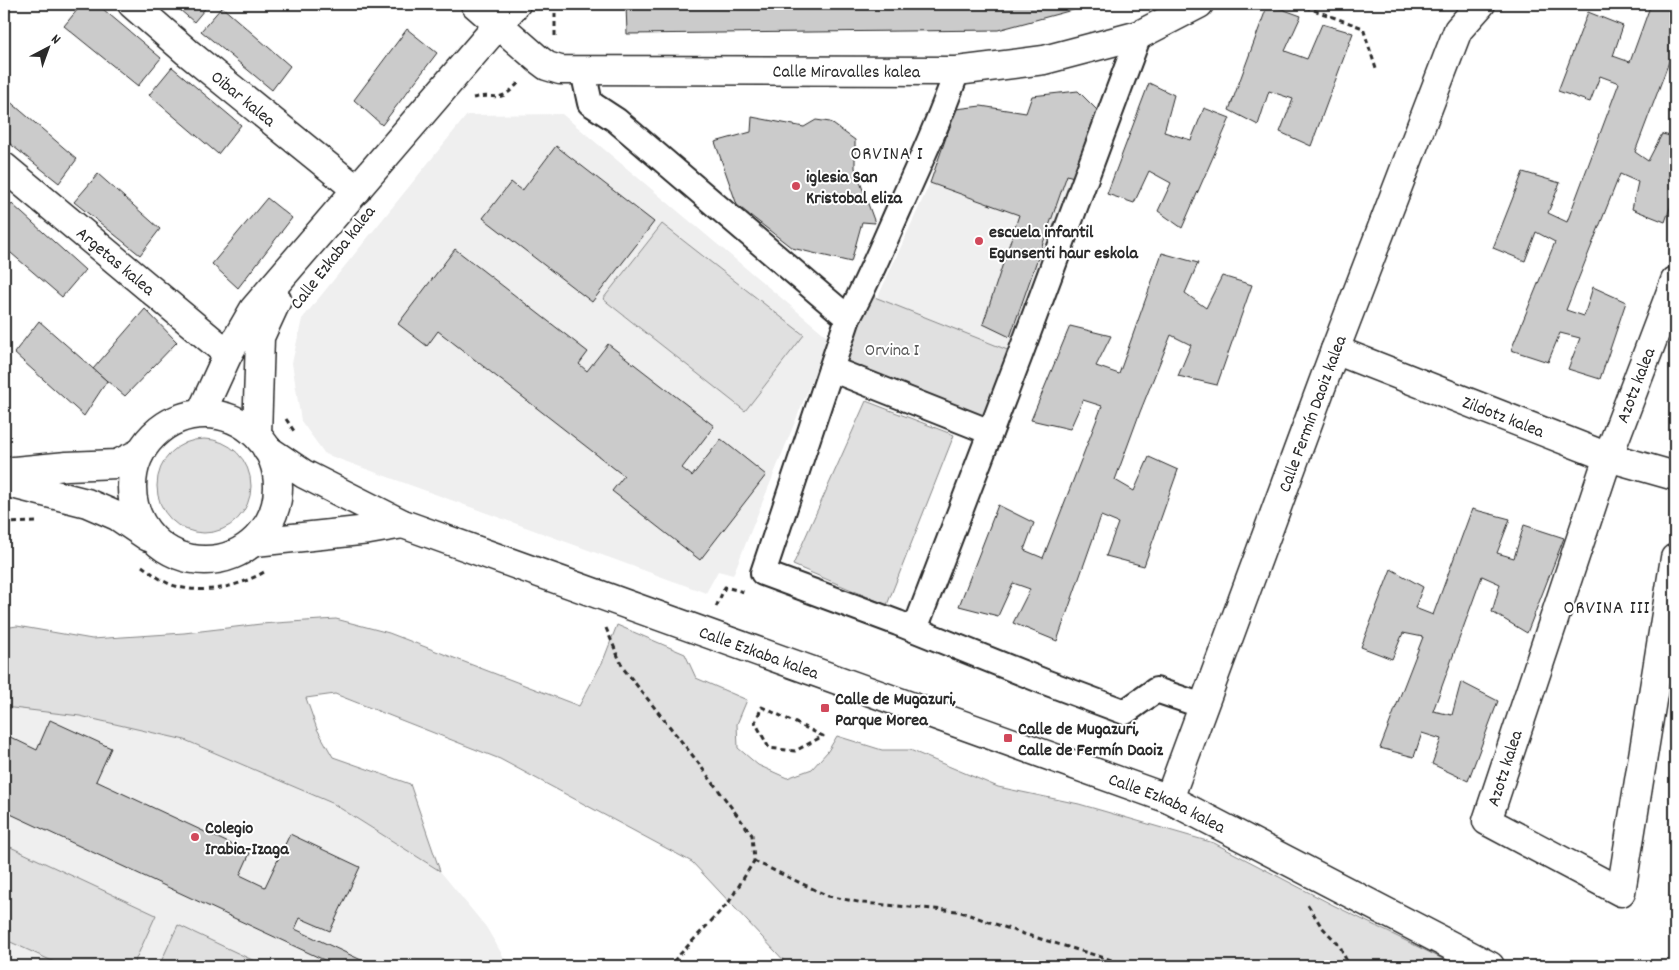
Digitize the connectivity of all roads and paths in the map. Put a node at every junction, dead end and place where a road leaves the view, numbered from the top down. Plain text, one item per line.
1 (132, 4) edge
2 (475, 4) edge
3 (555, 4) edge
4 (1200, 4) edge
5 (1297, 4) edge
6 (1481, 4) edge
7 (507, 13) edge
8 (1457, 17) edge
9 (1139, 35) junction
10 (553, 43) dead end
11 (583, 71) junction
12 (957, 71) junction
13 (1378, 72) dead end
14 (521, 80) dead end
15 (469, 99) dead end
16 (4, 167) edge
17 (357, 190) junction
18 (290, 268) junction
19 (1675, 281) edge
20 (848, 318) junction
21 (1335, 350) junction
22 (228, 354) junction
23 (831, 369) junction
24 (201, 414) junction
25 (285, 417) dead end
26 (990, 432) junction
27 (298, 439) dead end
28 (262, 442) junction
29 (140, 453) junction
30 (1608, 456) junction
31 (4, 472) edge
32 (1675, 476) edge
33 (4, 482) edge
34 (47, 522) dead end
35 (4, 523) edge
36 (403, 524) junction
37 (255, 542) junction
38 (169, 552) junction
39 (1675, 558) edge
40 (135, 560) dead end
41 (269, 570) dead end
42 (590, 592) junction
43 (915, 629) junction
44 (1203, 706) junction
45 (762, 707) joint
46 (1169, 799) junction
47 (754, 861) junction
48 (1297, 866) junction
49 (668, 966) edge
50 (1127, 966) edge
51 (1347, 966) edge
52 (1490, 966) edge

1 - 17 street, Oibar kalea
2 - 7 street, Calle Miravalles kalea
3 - 10 path
4 - 9 street, Calle Miravalles kalea
5 - 13 path
6 - 8 street, Calle Fermín Daoiz kalea
7 - 11 street, Calle Miravalles kalea
7 - 17 street, Calle Ezkaba kalea
8 - 21 street, Calle Fermín Daoiz kalea
9 - 12 street, Calle Miravalles kalea
9 - 26 street
11 - 12 street, Calle Miravalles kalea
11 - 20 street
12 - 20 street
14 - 15 path
16 - 22 street, Argetas kalea
17 - 18 street, Calle Ezkaba kalea
18 - 22 street, Calle Ezkaba kalea
18 - 28 street, Calle Ezkaba kalea
19 - 30 street, Azotz kalea
20 - 23 street
21 - 30 street, Zildotz kalea
21 - 44 street, Calle Fermín Daoiz kalea
22 - 24 street, Calle Ezkaba kalea
23 - 26 street
23 - 43 street
24 - 28 street
24 - 29 street
25 - 27 path
26 - 43 street
28 - 36 street, Calle Ezkaba kalea
28 - 37 street
29 - 31 street
29 - 38 street
30 - 32 street, Zildotz kalea
30 - 39 street, Azotz kalea
33 - 38 street
34 - 35 path
36 - 37 street, Calle Ezkaba kalea
36 - 42 street, Calle Ezkaba kalea
37 - 38 street
40 - 41 path
42 - 46 street, Calle Ezkaba kalea
42 - 47 path
43 - 44 street
44 - 46 street, Calle Fermín Daoiz kalea
45 - 45 path
46 - 48 street, Calle Ezkaba kalea
47 - 49 path
47 - 50 path
48 - 51 path
48 - 52 street, Calle Ezkaba kalea

